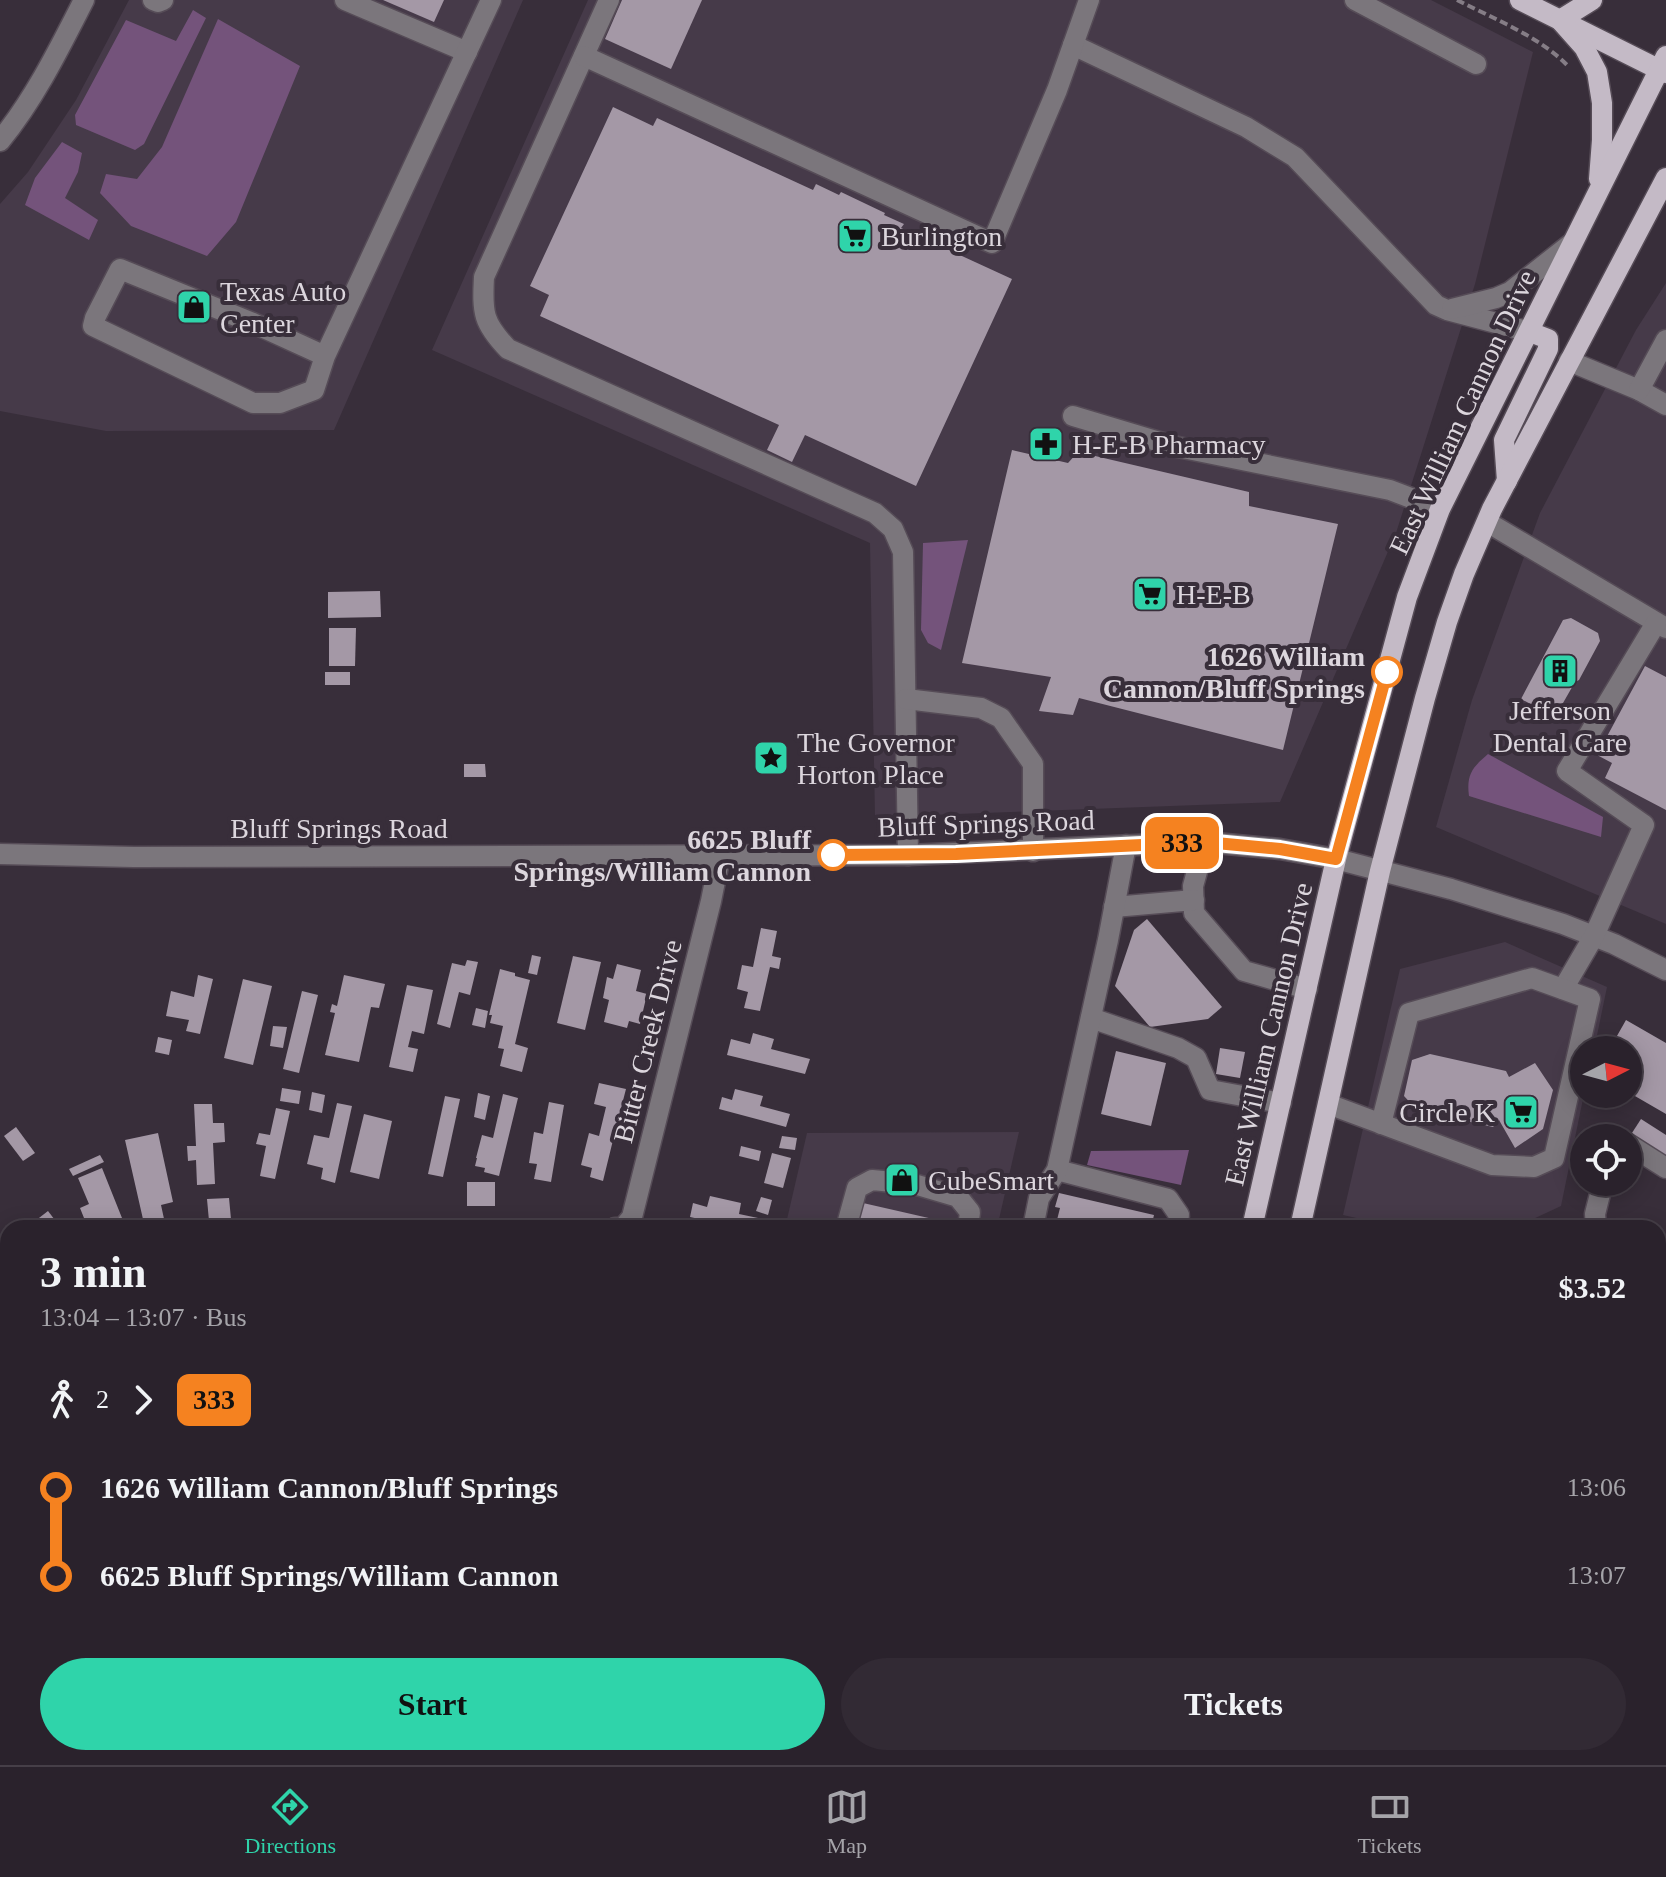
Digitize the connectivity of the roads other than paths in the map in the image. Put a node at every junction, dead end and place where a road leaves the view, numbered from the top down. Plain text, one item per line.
1 (84, 0) edge
2 (153, 0) edge
3 (163, 0) edge
4 (345, 0) edge
5 (491, 0) edge
6 (609, 0) edge
7 (1089, 0) edge
8 (1355, 0) edge
9 (1520, 0) edge
10 (1592, 0) edge
11 (367, 4) edge
12 (1560, 20) junction
13 (1073, 45) junction
14 (467, 52) junction
15 (584, 56) junction
16 (1476, 64) dead end
17 (1664, 66) edge
18 (0, 141) edge
19 (1666, 178) edge
20 (1598, 190) junction
21 (1666, 204) edge
22 (1641, 226) junction
23 (1572, 243) junction
24 (1447, 310) junction
25 (1530, 332) junction
26 (1666, 340) edge
27 (325, 356) junction
28 (1569, 361) junction
29 (1639, 390) junction
30 (1666, 405) edge
31 (1073, 416) dead end
32 (1507, 481) junction
33 (1440, 509) junction
34 (1487, 522) junction
35 (1661, 625) edge
36 (906, 699) junction
37 (1205, 842) junction
38 (1126, 845) junction
39 (1033, 851) junction
40 (0, 854) edge
41 (908, 855) junction
42 (720, 856) junction
43 (1336, 859) junction
44 (1380, 871) junction
45 (1194, 900) junction
46 (1114, 907) junction
47 (1594, 936) junction
48 (1666, 970) edge
49 (1307, 989) junction
50 (1563, 989) junction
51 (1091, 1018) junction
52 (1281, 1103) junction
53 (1328, 1104) junction
54 (1381, 1124) junction
55 (1642, 1153) edge
56 (1666, 1168) edge
57 (1057, 1170) junction
58 (1600, 1196) edge
59 (630, 1220) edge
60 (848, 1220) edge
61 (969, 1220) edge
62 (1035, 1220) edge
63 (1178, 1220) edge
64 (1254, 1220) edge
65 (1302, 1220) edge
66 (1595, 1220) edge

1 - 18 street
2 - 3 street
4 - 11 street
5 - 14 street
6 - 15 street
7 - 13 street
8 - 16 street
9 - 12 main road
10 - 12 main road
11 - 14 street
12 - 17 main road
12 - 20 main road
13 - 15 street
13 - 24 street
14 - 27 street
15 - 36 street
17 - 20 main road, East William Cannon Drive
19 - 22 main road
20 - 23 main road, East William Cannon Drive
21 - 22 main road
22 - 28 main road
23 - 24 street
23 - 25 main road, East William Cannon Drive
24 - 25 street
25 - 32 main road
25 - 33 main road, East William Cannon Drive
26 - 29 street
27 - 27 street
28 - 29 street
28 - 32 main road
29 - 30 street
31 - 33 street
32 - 34 main road
33 - 43 main road, East William Cannon Drive
34 - 35 street
34 - 44 main road
35 - 47 street
36 - 39 street
36 - 41 street
37 - 38 street, Bluff Springs Road
37 - 43 street, Bluff Springs Road
37 - 45 street
38 - 39 street, Bluff Springs Road
38 - 46 street
39 - 41 street, Bluff Springs Road
40 - 42 street, Bluff Springs Road
41 - 42 street, Bluff Springs Road
42 - 59 street, Bitter Creek Drive
43 - 44 street, Bluff Springs Road
43 - 49 main road, East William Cannon Drive
44 - 47 street, Bluff Springs Road
44 - 53 main road
45 - 46 street
45 - 49 street
46 - 51 street
47 - 48 street, Bluff Springs Road
47 - 50 street
49 - 52 main road, East William Cannon Drive
50 - 54 street
50 - 54 street
51 - 52 street
51 - 57 street
52 - 64 main road, East William Cannon Drive
53 - 54 street
53 - 65 main road
55 - 56 street
57 - 62 street
57 - 63 street
58 - 66 street
60 - 61 street

